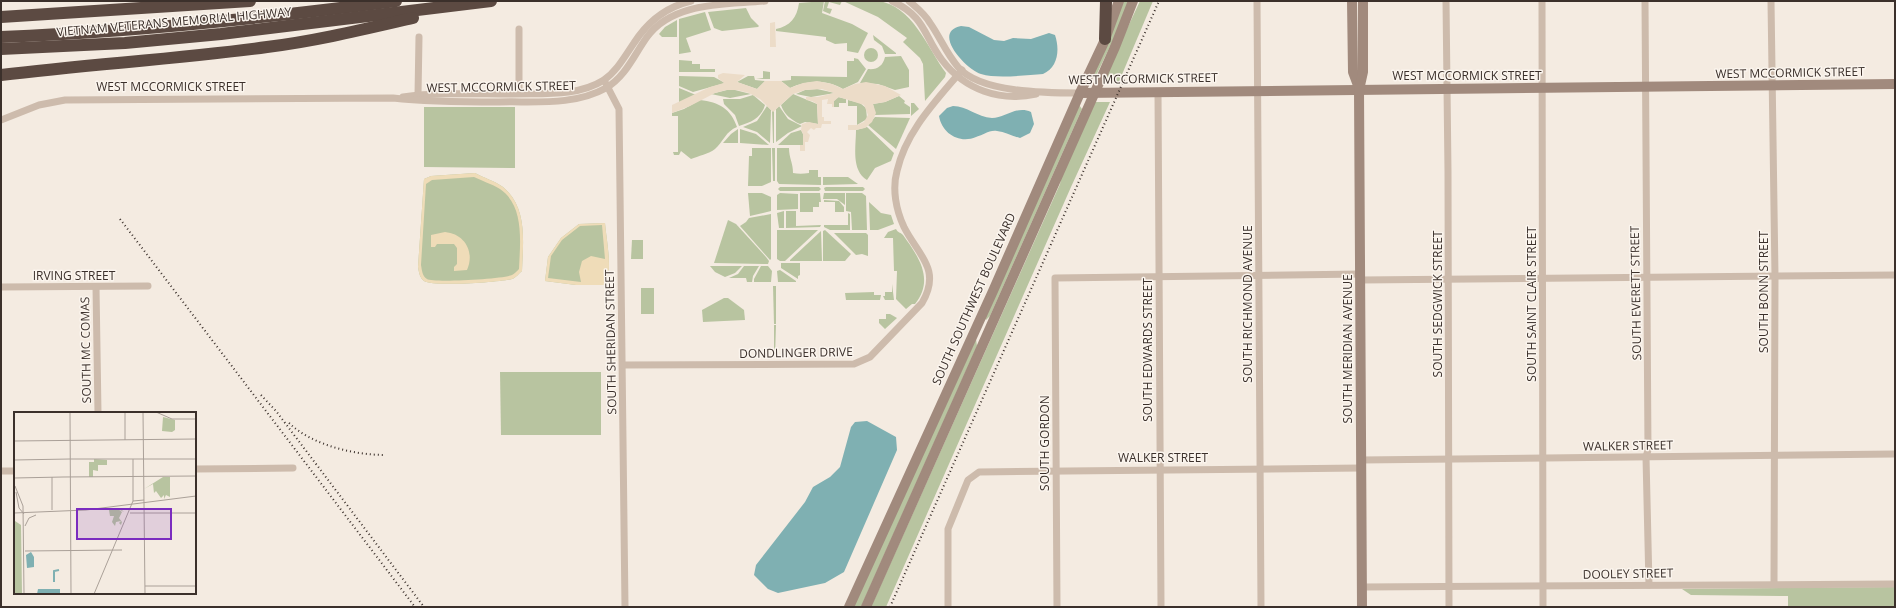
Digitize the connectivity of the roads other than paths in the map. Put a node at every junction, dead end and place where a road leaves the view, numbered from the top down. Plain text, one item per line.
1 (250, 1) edge
2 (396, 1) edge
3 (491, 1) edge
4 (691, 1) edge
5 (765, 1) edge
6 (892, 1) edge
7 (909, 1) edge
8 (1106, 1) edge
9 (1119, 1) edge
10 (1133, 1) edge
11 (1257, 1) edge
12 (1352, 1) edge
13 (1363, 1) edge
14 (1446, 1) edge
15 (1542, 1) edge
16 (1645, 1) edge
17 (1771, 1) edge
18 (457, 6) junction
19 (1, 17) edge
20 (518, 29) dead end
21 (1, 37) edge
22 (419, 37) dead end
23 (1105, 39) junction
24 (1, 49) edge
25 (962, 70) junction
26 (1, 75) edge
27 (957, 77) junction
28 (604, 80) junction
29 (1895, 84) edge
30 (1772, 86) junction
31 (608, 87) junction
32 (1646, 88) junction
33 (1447, 89) junction
34 (1543, 89) junction
35 (1359, 90) junction
36 (1258, 91) junction
37 (1158, 92) junction
38 (1038, 93) junction
39 (1080, 93) junction
40 (1094, 93) junction
41 (519, 94) junction
42 (418, 95) junction
43 (393, 98) junction
44 (1, 120) edge
45 (1259, 275) junction
46 (1895, 275) edge
47 (1159, 276) junction
48 (1775, 276) junction
49 (1360, 277) junction
50 (1544, 277) junction
51 (1647, 277) junction
52 (1448, 278) junction
53 (148, 286) dead end
54 (1, 287) edge
55 (96, 287) junction
56 (623, 365) junction
57 (98, 412) edge
58 (1895, 454) edge
59 (1775, 455) junction
60 (1646, 457) junction
61 (1543, 458) junction
62 (1449, 459) junction
63 (1361, 464) junction
64 (293, 468) dead end
65 (196, 469) edge
66 (1260, 469) junction
67 (1056, 470) junction
68 (1160, 470) junction
69 (1, 471) edge
70 (14, 471) edge
71 (1774, 584) junction
72 (1895, 584) edge
73 (1649, 585) junction
74 (1543, 586) junction
75 (1449, 587) junction
76 (1362, 588) junction
77 (625, 607) edge
78 (849, 607) edge
79 (866, 607) edge
80 (948, 607) edge
81 (1057, 607) edge
82 (1161, 607) edge
83 (1261, 607) edge
84 (1362, 607) edge
85 (1448, 607) edge
86 (1543, 607) edge

1 - 19 highway
2 - 21 highway, VIETNAM VETERANS MEMORIAL HIGHWAY
3 - 18 highway, VIETNAM VETERANS MEMORIAL HIGHWAY
4 - 28 street, WEST MCCORMICK STREET
5 - 31 street, WEST MCCORMICK STREET
6 - 27 street, WEST MCCORMICK STREET
7 - 25 street, WEST MCCORMICK STREET
8 - 23 highway
9 - 23 main road, SOUTH SOUTHWEST BOULEVARD
10 - 40 main road, SOUTH SOUTHWEST BOULEVARD
11 - 36 street, SOUTH RICHMOND AVENUE
12 - 35 main road, SOUTH MERIDIAN AVENUE
13 - 35 main road, SOUTH MERIDIAN AVENUE
14 - 33 street, SOUTH SEDGWICK STREET
15 - 34 street, SOUTH SAINT CLAIR STREET
16 - 32 street, SOUTH EVERETT STREET
17 - 30 street, SOUTH BONN STREET
18 - 24 highway, VIETNAM VETERANS MEMORIAL HIGHWAY
18 - 26 highway
20 - 41 street
22 - 42 street
23 - 39 main road, SOUTH SOUTHWEST BOULEVARD
25 - 27 street, DONDLINGER DRIVE
25 - 38 street, WEST MCCORMICK STREET
27 - 38 street, WEST MCCORMICK STREET
27 - 56 street, DONDLINGER DRIVE
28 - 31 street, SOUTH SHERIDAN STREET
28 - 41 street, WEST MCCORMICK STREET
29 - 30 main road, WEST MCCORMICK STREET
30 - 32 main road, WEST MCCORMICK STREET
30 - 48 street, SOUTH BONN STREET
31 - 43 street, WEST MCCORMICK STREET
31 - 56 street, SOUTH SHERIDAN STREET
32 - 34 main road, WEST MCCORMICK STREET
32 - 51 street, SOUTH EVERETT STREET
33 - 34 main road, WEST MCCORMICK STREET
33 - 35 main road, WEST MCCORMICK STREET
33 - 52 street, SOUTH SEDGWICK STREET
34 - 50 street, SOUTH SAINT CLAIR STREET
35 - 36 main road, WEST MCCORMICK STREET
35 - 49 main road, SOUTH MERIDIAN AVENUE
36 - 37 main road, WEST MCCORMICK STREET
36 - 45 street, SOUTH RICHMOND AVENUE
37 - 40 main road, WEST MCCORMICK STREET
37 - 47 street, SOUTH EDWARDS STREET
38 - 39 street, WEST MCCORMICK STREET
39 - 40 main road, WEST MCCORMICK STREET
39 - 78 main road, SOUTH SOUTHWEST BOULEVARD
40 - 79 main road, SOUTH SOUTHWEST BOULEVARD
41 - 42 street, WEST MCCORMICK STREET
42 - 43 street, WEST MCCORMICK STREET
43 - 44 street, WEST MCCORMICK STREET
45 - 47 street
45 - 49 street
45 - 66 street, SOUTH RICHMOND AVENUE
46 - 48 street
47 - 67 street, SOUTH GORDON
47 - 68 street, SOUTH EDWARDS STREET
48 - 51 street
48 - 59 street, SOUTH BONN STREET
49 - 52 street
49 - 63 main road, SOUTH MERIDIAN AVENUE
50 - 51 street
50 - 52 street
50 - 61 street, SOUTH SAINT CLAIR STREET
51 - 60 street, SOUTH EVERETT STREET
52 - 62 street, SOUTH SEDGWICK STREET
53 - 55 street, IRVING STREET
54 - 55 street, IRVING STREET
55 - 57 street, SOUTH MC COMAS
56 - 77 street, SOUTH SHERIDAN STREET
58 - 59 street, WALKER STREET
59 - 60 street, WALKER STREET
59 - 71 street, SOUTH BONN STREET
60 - 61 street, WALKER STREET
60 - 73 street, SOUTH EVERETT STREET
61 - 62 street, WALKER STREET
61 - 74 street, SOUTH SAINT CLAIR STREET
62 - 63 street, WALKER STREET
62 - 75 street, SOUTH SEDGWICK STREET
63 - 66 street, WALKER STREET
63 - 76 main road, SOUTH MERIDIAN AVENUE
64 - 65 street
66 - 68 street, WALKER STREET
66 - 83 street, SOUTH RICHMOND AVENUE
67 - 68 street, WALKER STREET
67 - 80 street, WALKER STREET
67 - 81 street, SOUTH GORDON
68 - 82 street, SOUTH EDWARDS STREET
69 - 70 street
71 - 72 street, DOOLEY STREET
71 - 73 street, DOOLEY STREET
73 - 74 street, DOOLEY STREET
74 - 75 street, DOOLEY STREET
74 - 86 street, SOUTH SAINT CLAIR STREET
75 - 76 street, DOOLEY STREET
75 - 85 street, SOUTH SEDGWICK STREET
76 - 84 main road, SOUTH MERIDIAN AVENUE

